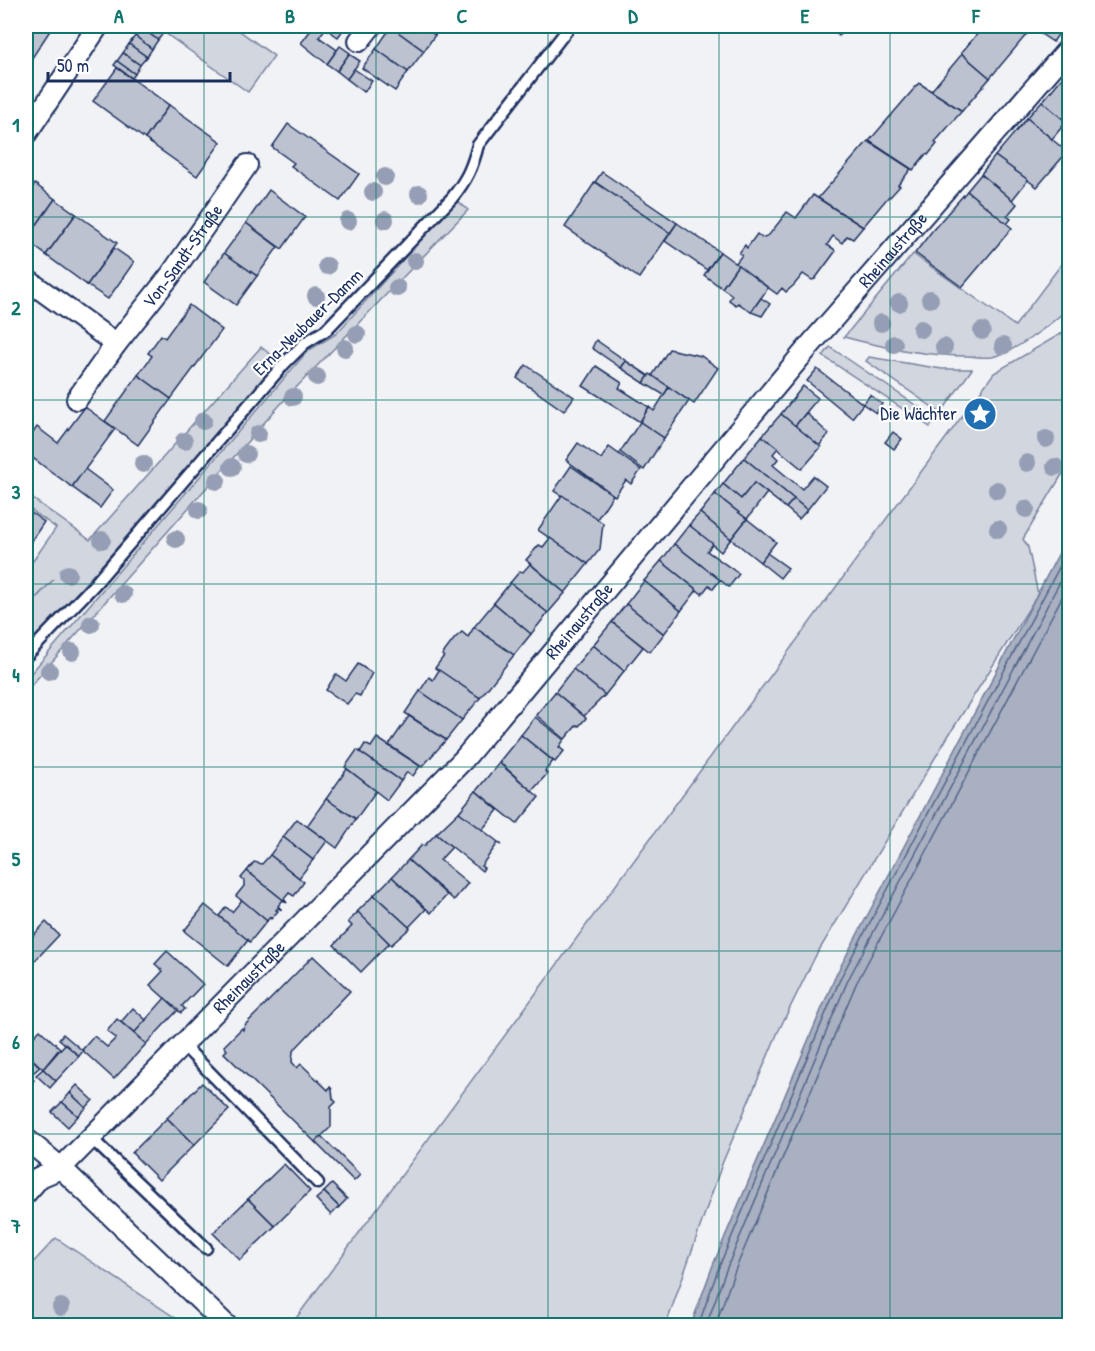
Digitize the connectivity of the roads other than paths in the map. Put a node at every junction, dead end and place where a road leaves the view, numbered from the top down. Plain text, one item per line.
1 (98, 26) edge
2 (570, 26) edge
3 (1070, 47) edge
4 (26, 134) edge
5 (246, 165) dead end
6 (26, 279) edge
7 (116, 344) junction
8 (77, 399) dead end
9 (26, 656) edge
10 (183, 1045) junction
11 (91, 1138) junction
12 (26, 1139) edge
13 (61, 1168) junction
14 (318, 1184) dead end
15 (26, 1193) edge
16 (206, 1248) dead end
17 (227, 1326) edge

1 - 4 street
2 - 9 lane, Erna-Neubauer-Damm
3 - 10 street, Rheinaustraße
5 - 7 street, Von-Sandt-Straße
6 - 7 street
7 - 8 street, Von-Sandt-Straße
10 - 11 street, Rheinaustraße
10 - 14 lane
11 - 13 street, Rheinaustraße
11 - 16 lane
12 - 13 street
13 - 15 street, Rheinaustraße
13 - 17 street

